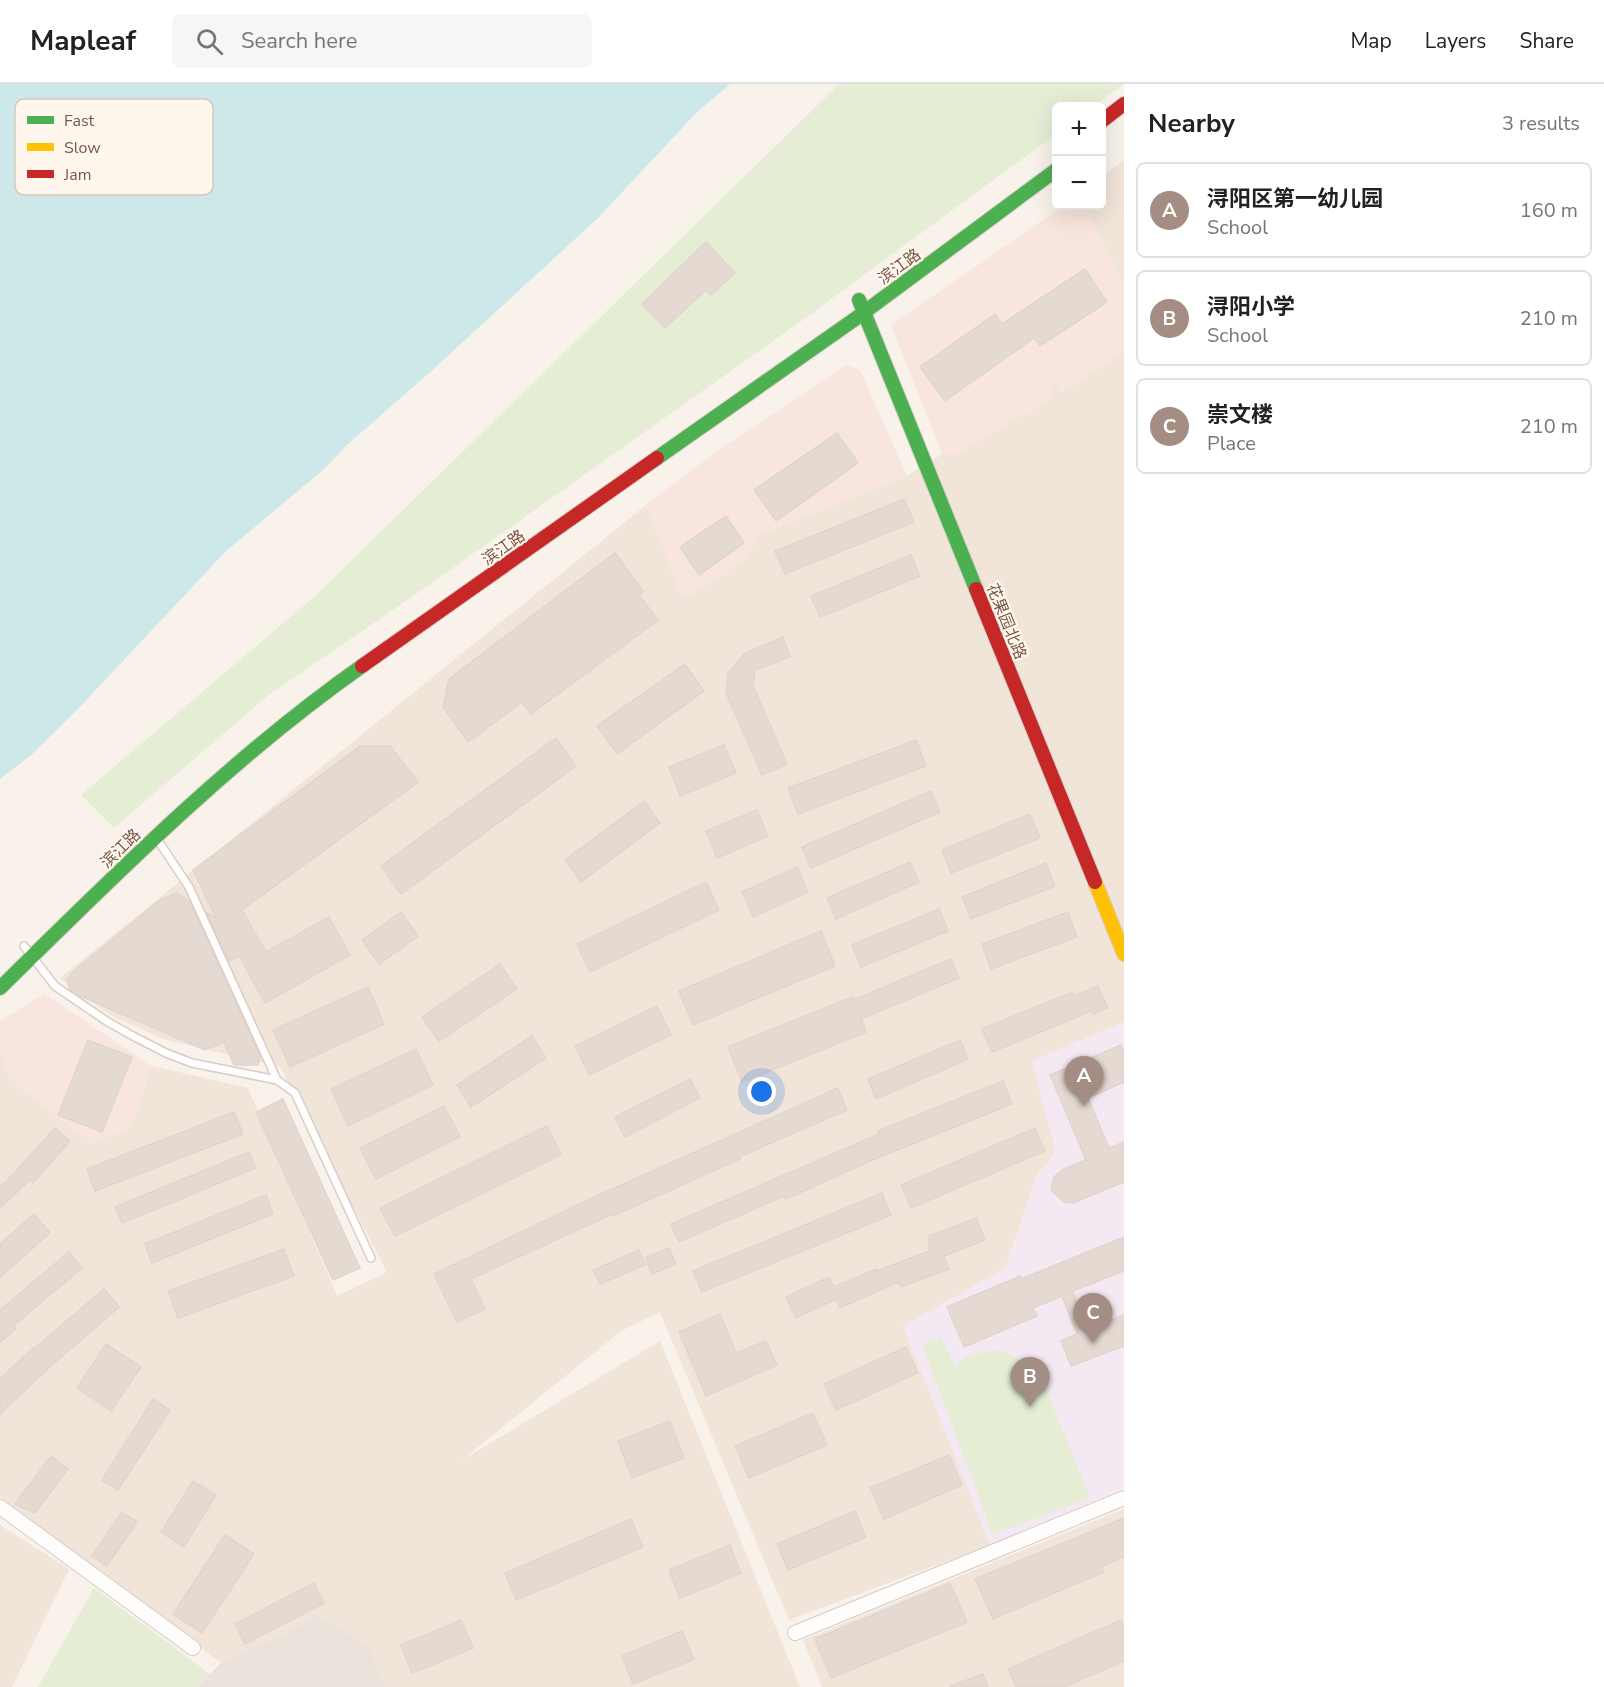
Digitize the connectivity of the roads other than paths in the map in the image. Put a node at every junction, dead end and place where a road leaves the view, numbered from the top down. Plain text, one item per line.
1 (1124, 104) edge
2 (1106, 117) edge
3 (1124, 120) edge
4 (1106, 133) edge
5 (1053, 156) edge
6 (1052, 173) edge
7 (862, 306) junction
8 (155, 819) dead end
9 (138, 835) dead end
10 (155, 837) junction
11 (24, 946) junction
12 (1124, 954) edge
13 (0, 969) edge
14 (0, 988) edge
15 (277, 1080) junction
16 (372, 1258) dead end
17 (1124, 1498) edge
18 (0, 1507) edge
19 (795, 1633) dead end
20 (193, 1648) dead end

1 - 2 main road
3 - 4 main road
5 - 7 main road, 滨江路
6 - 7 main road, 滨江路
7 - 8 main road, 滨江路
7 - 10 main road, 滨江路
7 - 12 main road, 花果园北路
9 - 11 main road, 滨江路
10 - 14 main road, 滨江路
10 - 15 lane
11 - 13 main road, 滨江路
11 - 15 lane
15 - 16 lane
17 - 19 street
18 - 20 street

